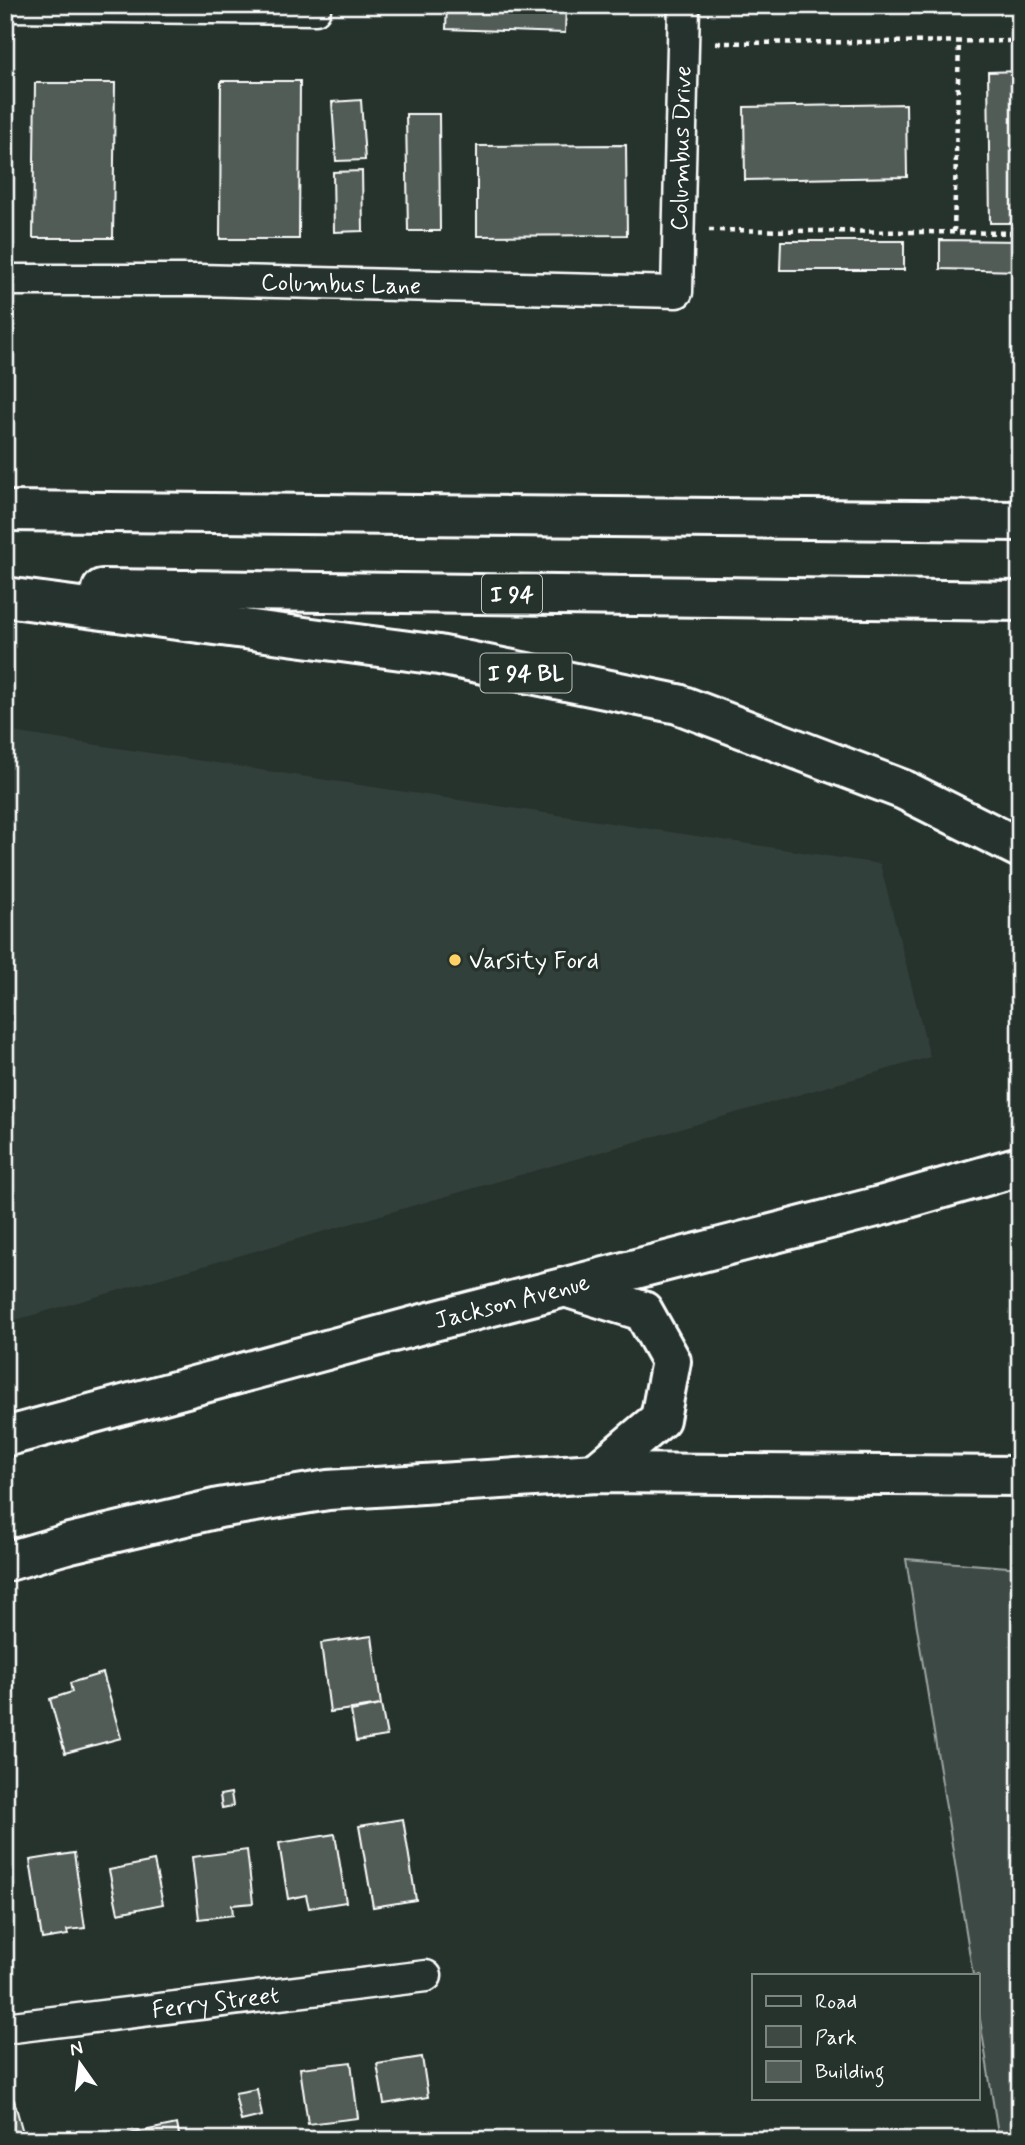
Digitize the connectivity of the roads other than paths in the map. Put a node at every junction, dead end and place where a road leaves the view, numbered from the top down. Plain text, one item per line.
1 (684, 5) edge
2 (5, 6) edge
3 (315, 9) dead end
4 (5, 280) edge
5 (677, 292) joint
6 (5, 511) edge
7 (1020, 521) edge
8 (5, 587) edge
9 (5, 597) edge
10 (1020, 601) edge
11 (1020, 848) edge
12 (1020, 1166) edge
13 (568, 1287) junction
14 (5, 1437) edge
15 (596, 1473) junction
16 (1020, 1476) edge
17 (5, 1562) edge
18 (426, 1976) dead end
19 (5, 2028) edge

1 - 5 street, Columbus Drive
2 - 3 street
4 - 5 street, Columbus Lane
6 - 7 main road
8 - 10 main road, I 94
9 - 11 main road, I 94 BL
12 - 13 main road, Jackson Avenue
13 - 14 main road, Jackson Avenue
13 - 15 main road
15 - 16 main road
15 - 17 main road
18 - 19 street, Ferry Street

